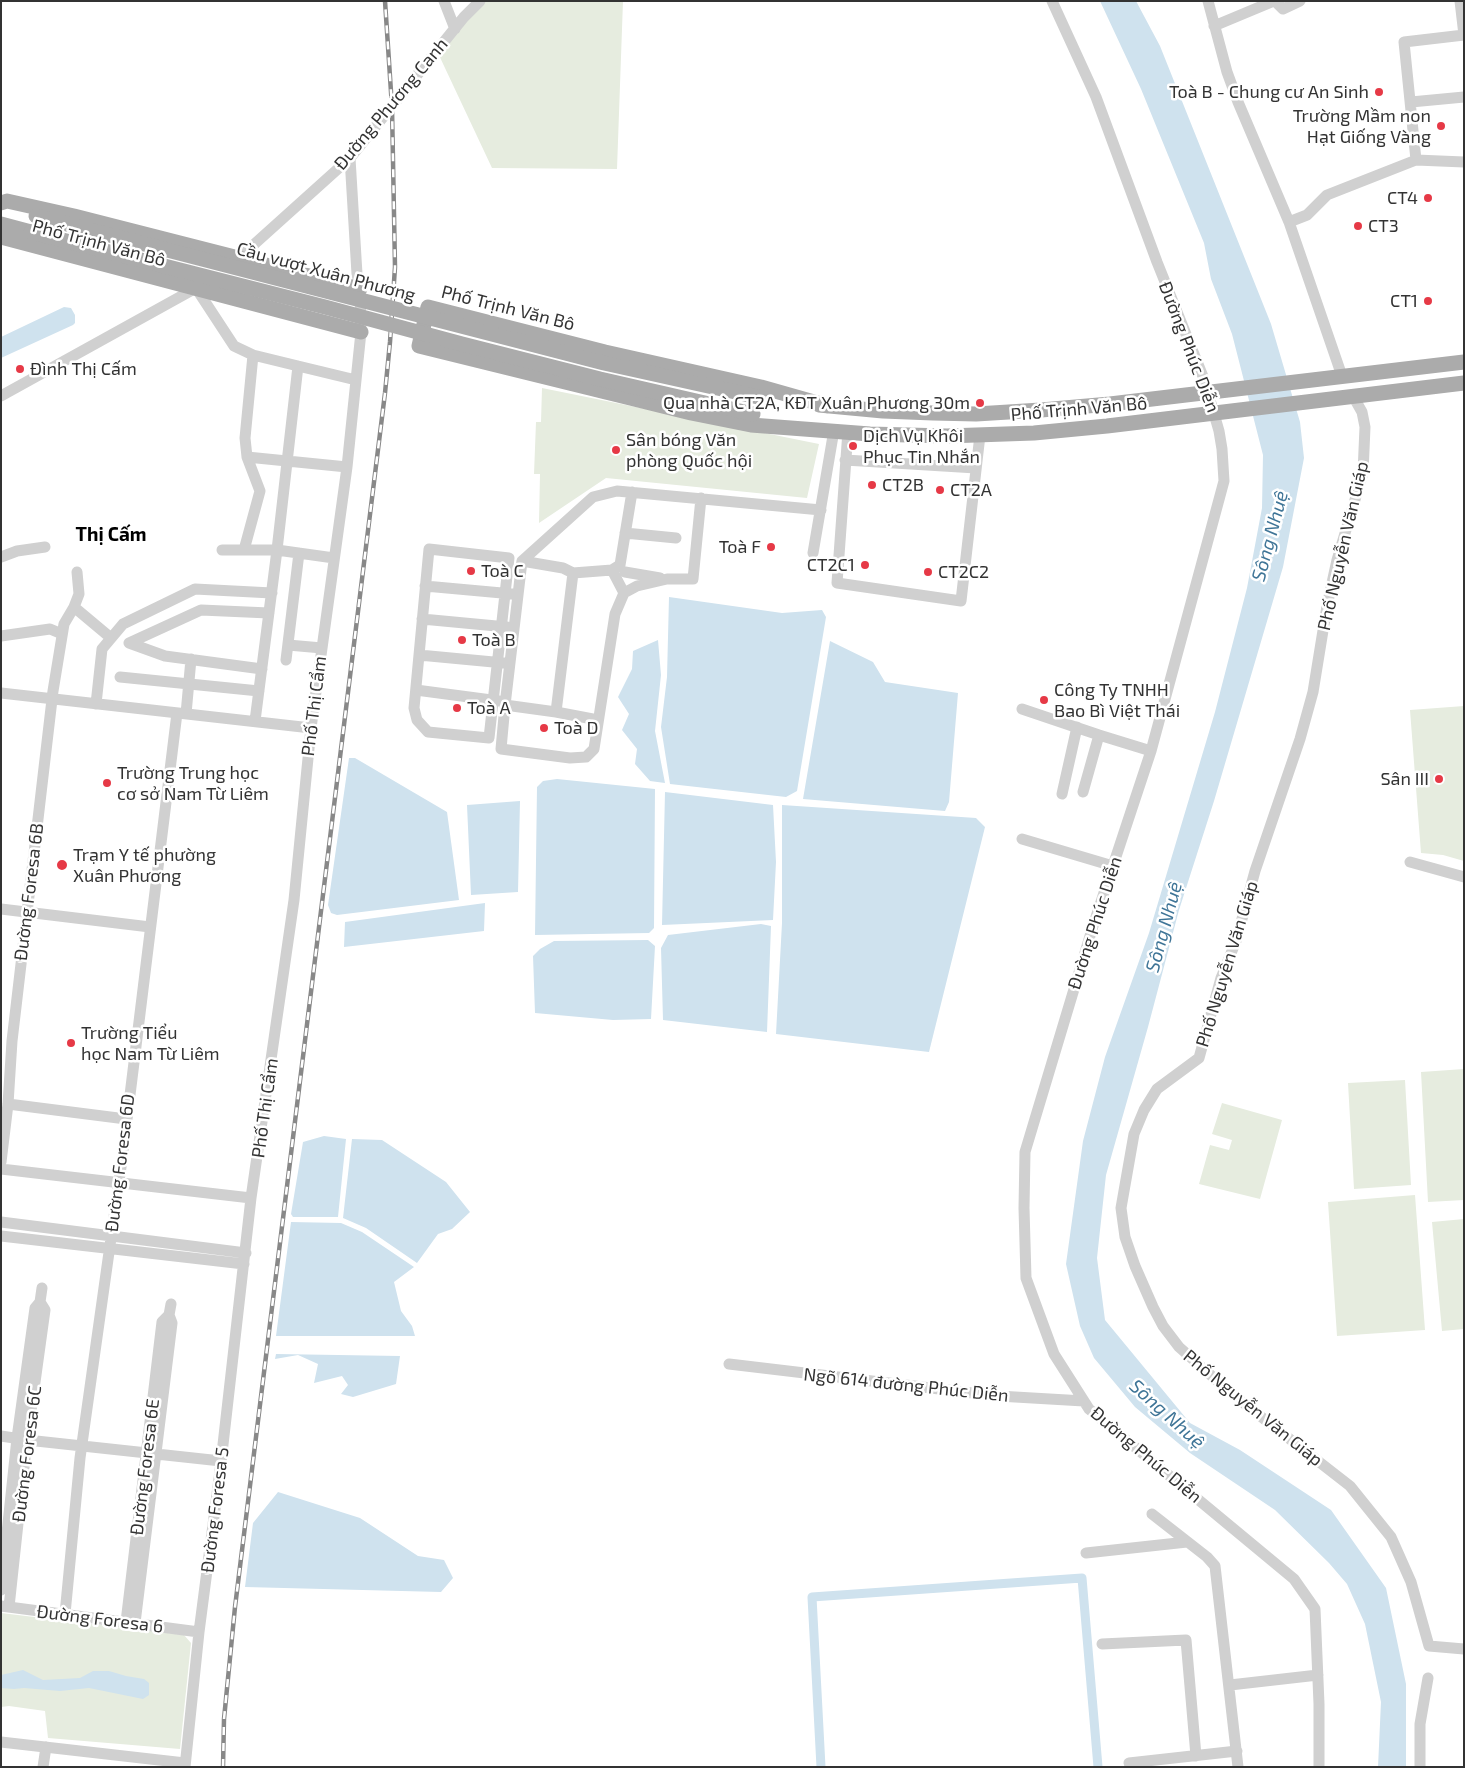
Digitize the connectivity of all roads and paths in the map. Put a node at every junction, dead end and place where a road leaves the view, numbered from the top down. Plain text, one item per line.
1 (480, 1) edge
2 (1052, 1) edge
3 (1208, 1) edge
4 (1275, 1) edge
5 (1300, 1) edge
6 (1460, 1) edge
7 (449, 15) edge
8 (1214, 26) junction
9 (1464, 35) edge
10 (1464, 97) edge
11 (1411, 102) junction
12 (350, 158) junction
13 (1416, 160) junction
14 (1464, 162) edge
15 (1, 203) edge
16 (1, 208) edge
17 (1289, 222) junction
18 (1, 224) edge
19 (1, 237) edge
20 (240, 257) junction
21 (196, 288) junction
22 (360, 289) junction
23 (228, 296) junction
24 (361, 332) junction
25 (254, 355) junction
26 (1464, 362) edge
27 (298, 366) junction
28 (1342, 376) junction
29 (356, 380) junction
30 (1464, 383) edge
31 (1215, 391) junction
32 (1, 396) edge
33 (1353, 396) junction
34 (758, 397) joint
35 (828, 406) junction
36 (1221, 411) junction
37 (753, 414) joint
38 (807, 428) junction
39 (841, 431) junction
40 (980, 436) junction
41 (248, 457) junction
42 (846, 460) junction
43 (287, 462) junction
44 (346, 467) junction
45 (976, 468) junction
46 (632, 492) junction
47 (701, 498) junction
48 (821, 510) junction
49 (625, 532) junction
50 (676, 538) dead end
51 (45, 547) dead end
52 (222, 550) dead end
53 (244, 550) junction
54 (277, 550) junction
55 (299, 553) junction
56 (813, 553) dead end
57 (1, 557) edge
58 (334, 558) junction
59 (522, 561) junction
60 (619, 569) junction
61 (77, 572) dead end
62 (573, 573) junction
63 (667, 579) junction
64 (425, 586) junction
65 (637, 586) junction
66 (506, 592) junction
67 (272, 593) junction
68 (624, 593) junction
69 (518, 594) junction
70 (74, 607) junction
71 (269, 613) junction
72 (422, 619) junction
73 (502, 626) junction
74 (514, 628) junction
75 (63, 629) junction
76 (1, 636) edge
77 (111, 638) junction
78 (288, 645) junction
79 (322, 648) junction
80 (419, 655) junction
81 (191, 659) junction
82 (286, 660) dead end
83 (498, 662) junction
84 (510, 664) junction
85 (262, 669) junction
86 (120, 677) dead end
87 (189, 684) junction
88 (416, 690) junction
89 (259, 691) junction
90 (1, 693) edge
91 (52, 699) junction
92 (501, 702) junction
93 (96, 704) junction
94 (1022, 709) dead end
95 (556, 712) junction
96 (182, 713) junction
97 (598, 720) junction
98 (255, 721) junction
99 (1077, 727) junction
100 (311, 728) junction
101 (1099, 735) junction
102 (1151, 751) junction
103 (1083, 792) dead end
104 (1062, 794) dead end
105 (1022, 839) dead end
106 (1410, 862) dead end
107 (1113, 866) junction
108 (1464, 877) edge
109 (1, 909) edge
110 (27, 912) junction
111 (150, 928) junction
112 (6, 1040) edge
113 (8, 1104) junction
114 (126, 1119) junction
115 (1, 1162) edge
116 (1, 1169) edge
117 (119, 1183) junction
118 (251, 1198) junction
119 (1, 1222) edge
120 (1, 1236) edge
121 (110, 1236) junction
122 (109, 1249) junction
123 (245, 1258) junction
124 (42, 1288) dead end
125 (170, 1309) dead end
126 (729, 1364) dead end
127 (1084, 1401) junction
128 (1, 1436) edge
129 (22, 1439) junction
130 (82, 1446) junction
131 (151, 1453) junction
132 (221, 1460) junction
133 (1152, 1514) dead end
134 (1188, 1542) junction
135 (1086, 1553) dead end
136 (1, 1590) edge
137 (5, 1606) edge
138 (65, 1614) junction
139 (131, 1622) junction
140 (199, 1632) junction
141 (1102, 1644) dead end
142 (1464, 1649) edge
143 (1318, 1675) junction
144 (1428, 1678) dead end
145 (1230, 1685) junction
146 (1, 1742) edge
147 (46, 1747) junction
148 (1237, 1751) junction
149 (1196, 1756) junction
150 (1129, 1763) dead end
151 (185, 1765) edge
152 (44, 1767) edge
153 (1238, 1767) edge
154 (1319, 1767) edge
155 (1420, 1767) edge

1 - 7 street, Đường Phương Canh
2 - 31 street, Đường Phúc Diễn
3 - 8 street
4 - 5 street
4 - 8 street
6 - 9 street
7 - 12 street, Đường Phương Canh
8 - 17 street
9 - 11 street
10 - 11 street
11 - 13 street
12 - 20 street, Đường Phương Canh
12 - 22 street, Phố Thị Cẩm
13 - 14 street
13 - 17 street
15 - 20 main road, Phố Trịnh Văn Bô
16 - 34 main road, Cầu vượt Xuân Phương, bridge
17 - 28 street
18 - 37 main road, Cầu vượt Xuân Phương, bridge
19 - 21 main road, Phố Trịnh Văn Bô
20 - 22 main road, Phố Trịnh Văn Bô
20 - 23 street
21 - 23 main road, Phố Trịnh Văn Bô
21 - 25 street
21 - 32 street
22 - 24 street, Phố Thị Cẩm
23 - 24 main road, Phố Trịnh Văn Bô
24 - 29 street, Phố Thị Cẩm
25 - 27 street
25 - 41 street
26 - 28 main road, Phố Trịnh Văn Bô
27 - 29 street
27 - 43 street
28 - 31 main road, Phố Trịnh Văn Bô
29 - 44 street, Phố Thị Cẩm
30 - 33 main road, Phố Trịnh Văn Bô
31 - 35 main road, Phố Trịnh Văn Bô
31 - 36 street, Đường Phúc Diễn
33 - 36 main road, Phố Trịnh Văn Bô
33 - 142 street, Phố Nguyễn Văn Giáp
34 - 35 main road, Phố Trịnh Văn Bô
35 - 38 main road, Phố Trịnh Văn Bô
36 - 40 main road, Phố Trịnh Văn Bô
36 - 102 street, Đường Phúc Diễn
37 - 38 main road, Phố Trịnh Văn Bô
38 - 39 main road, Phố Trịnh Văn Bô
39 - 40 main road, Phố Trịnh Văn Bô
39 - 42 street
39 - 48 street
40 - 45 street
41 - 43 street
41 - 53 street
42 - 45 street
42 - 45 street
43 - 44 street
43 - 54 street
44 - 58 street, Phố Thị Cẩm
46 - 47 street
46 - 49 street
46 - 59 street
47 - 48 street
47 - 63 street
48 - 56 street
49 - 50 street
49 - 60 street
51 - 57 street
52 - 53 street
53 - 54 street
54 - 55 street
54 - 67 street
55 - 58 street
55 - 78 street
58 - 79 street, Phố Thị Cẩm
59 - 62 street
59 - 69 street
60 - 62 street
60 - 63 street
60 - 65 street
60 - 68 street
61 - 70 street
62 - 95 street
63 - 65 street
64 - 66 street
64 - 66 street
64 - 72 street
65 - 68 street
66 - 69 street
66 - 73 street
67 - 71 street
67 - 77 street
68 - 97 street
69 - 74 street
70 - 75 street
70 - 77 street
71 - 81 street
71 - 85 street
72 - 73 street
72 - 80 street
73 - 74 street
73 - 83 street
74 - 84 street
75 - 76 street
75 - 91 street, Đường Foresa 6B
77 - 93 street
78 - 79 street
78 - 82 street
79 - 100 street, Phố Thị Cẩm
80 - 83 street
80 - 88 street
81 - 85 street
81 - 87 street, Đường Foresa 6D
83 - 84 street
83 - 92 street
84 - 92 street
85 - 89 street
86 - 87 street
87 - 89 street
87 - 96 street, Đường Foresa 6D
88 - 92 street
88 - 92 street
89 - 98 street
90 - 91 street
91 - 93 street
91 - 110 street, Đường Foresa 6B
92 - 95 street
92 - 97 street
93 - 96 street
94 - 99 street
95 - 97 street
96 - 98 street
96 - 111 street, Đường Foresa 6D
98 - 100 street
99 - 101 street
99 - 104 street
100 - 118 street, Phố Thị Cẩm
101 - 102 street
101 - 103 street
102 - 107 street, Đường Phúc Diễn
105 - 107 street
106 - 108 street
107 - 127 street, Đường Phúc Diễn
109 - 110 street
110 - 111 street
110 - 112 street, Đường Foresa 6B
111 - 114 street, Đường Foresa 6D
112 - 113 street, Đường Foresa 6B
113 - 114 street
113 - 115 street, Đường Foresa 6B
114 - 117 street, Đường Foresa 6D
116 - 117 street
117 - 118 street
117 - 121 street, Đường Foresa 6D
118 - 123 street, Phố Thị Cẩm
119 - 121 street
120 - 122 street
121 - 122 street, Đường Foresa 6D
121 - 123 street
122 - 123 street
122 - 130 street, Đường Foresa 6D
123 - 132 street, Đường Foresa 5
124 - 129 street, Đường Foresa 6C
125 - 131 street, Đường Foresa 6E
126 - 127 street, Ngõ 614 đường Phúc Diễn
127 - 143 street, Đường Phúc Diễn
128 - 129 street
129 - 130 street
129 - 136 street, Đường Foresa 6C
129 - 137 street, Đường Foresa 6C
130 - 131 street
130 - 138 street, Đường Foresa 6D
131 - 132 street
131 - 139 street, Đường Foresa 6E
132 - 140 street, Đường Foresa 5
133 - 134 street
134 - 135 street
134 - 145 street
137 - 138 street, Đường Foresa 6
138 - 139 street, Đường Foresa 6
139 - 140 street, Đường Foresa 6
140 - 151 street, Đường Foresa 5
141 - 149 street
143 - 145 street
143 - 154 street, Đường Phúc Diễn
144 - 155 street
145 - 148 street
146 - 147 street
147 - 151 street
147 - 152 street
148 - 149 street
148 - 153 street
149 - 150 street

